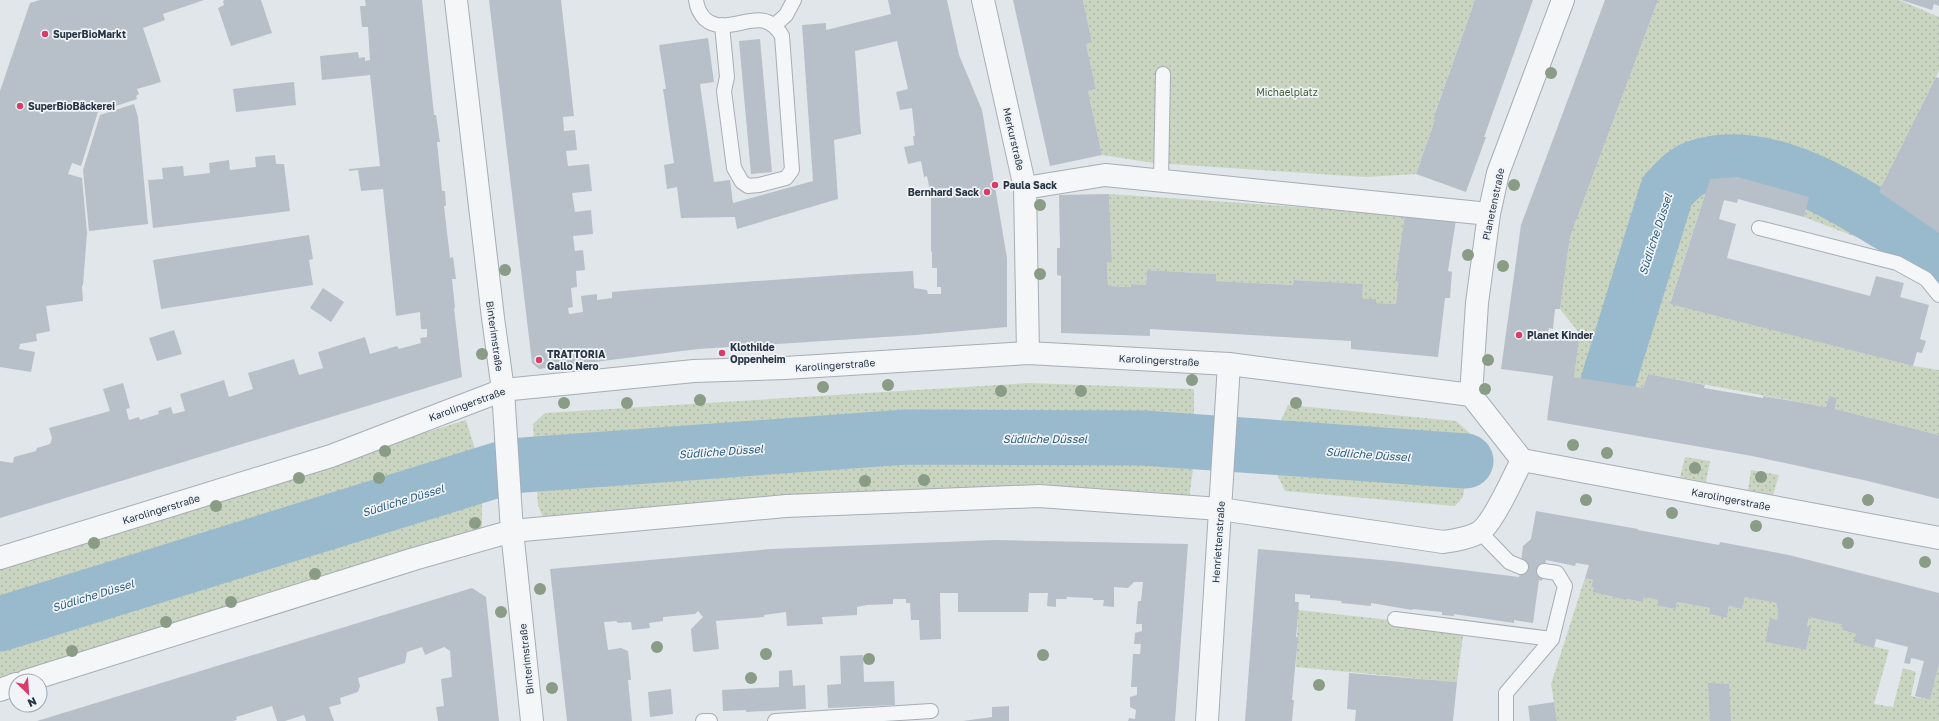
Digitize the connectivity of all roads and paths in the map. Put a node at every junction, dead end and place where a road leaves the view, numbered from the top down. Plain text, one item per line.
1 (456, 0) edge
2 (696, 0) edge
3 (794, 0) edge
4 (983, 0) edge
5 (1563, 0) edge
6 (776, 24) junction
7 (722, 25) junction
8 (1163, 74) dead end
9 (1161, 180) junction
10 (1025, 188) junction
11 (1489, 214) junction
12 (1759, 228) dead end
13 (1939, 295) edge
14 (1028, 353) junction
15 (1229, 364) junction
16 (503, 390) junction
17 (1471, 395) junction
18 (1522, 460) junction
19 (1220, 509) junction
20 (512, 531) junction
21 (1480, 532) junction
22 (1939, 538) edge
23 (0, 558) edge
24 (1521, 567) dead end
25 (1544, 571) dead end
26 (1395, 619) dead end
27 (1552, 639) junction
28 (48, 674) edge
29 (932, 711) dead end
30 (532, 721) edge
31 (703, 721) edge
32 (710, 721) edge
33 (775, 721) edge
34 (1207, 721) edge
35 (1506, 721) edge

1 - 16 street, Binterimstraße
2 - 7 lane
3 - 6 lane
4 - 10 street, Merkurstraße
5 - 11 street, Planetenstraße
6 - 7 lane
6 - 7 lane
8 - 9 lane
9 - 10 street
9 - 11 street
10 - 14 street, Merkurstraße
11 - 17 street, Planetenstraße
12 - 13 lane
14 - 15 street, Karolingerstraße
14 - 16 street, Karolingerstraße
15 - 17 street, Karolingerstraße
15 - 19 street, Henriettenstraße
16 - 20 street, Binterimstraße
16 - 23 street, Karolingerstraße
17 - 18 street
18 - 21 street
18 - 22 street, Karolingerstraße
19 - 20 street
19 - 21 street
19 - 34 street, Henriettenstraße
20 - 28 street
20 - 30 street, Binterimstraße
21 - 24 lane
25 - 27 lane
26 - 27 lane
27 - 35 lane
29 - 33 lane
31 - 32 lane

